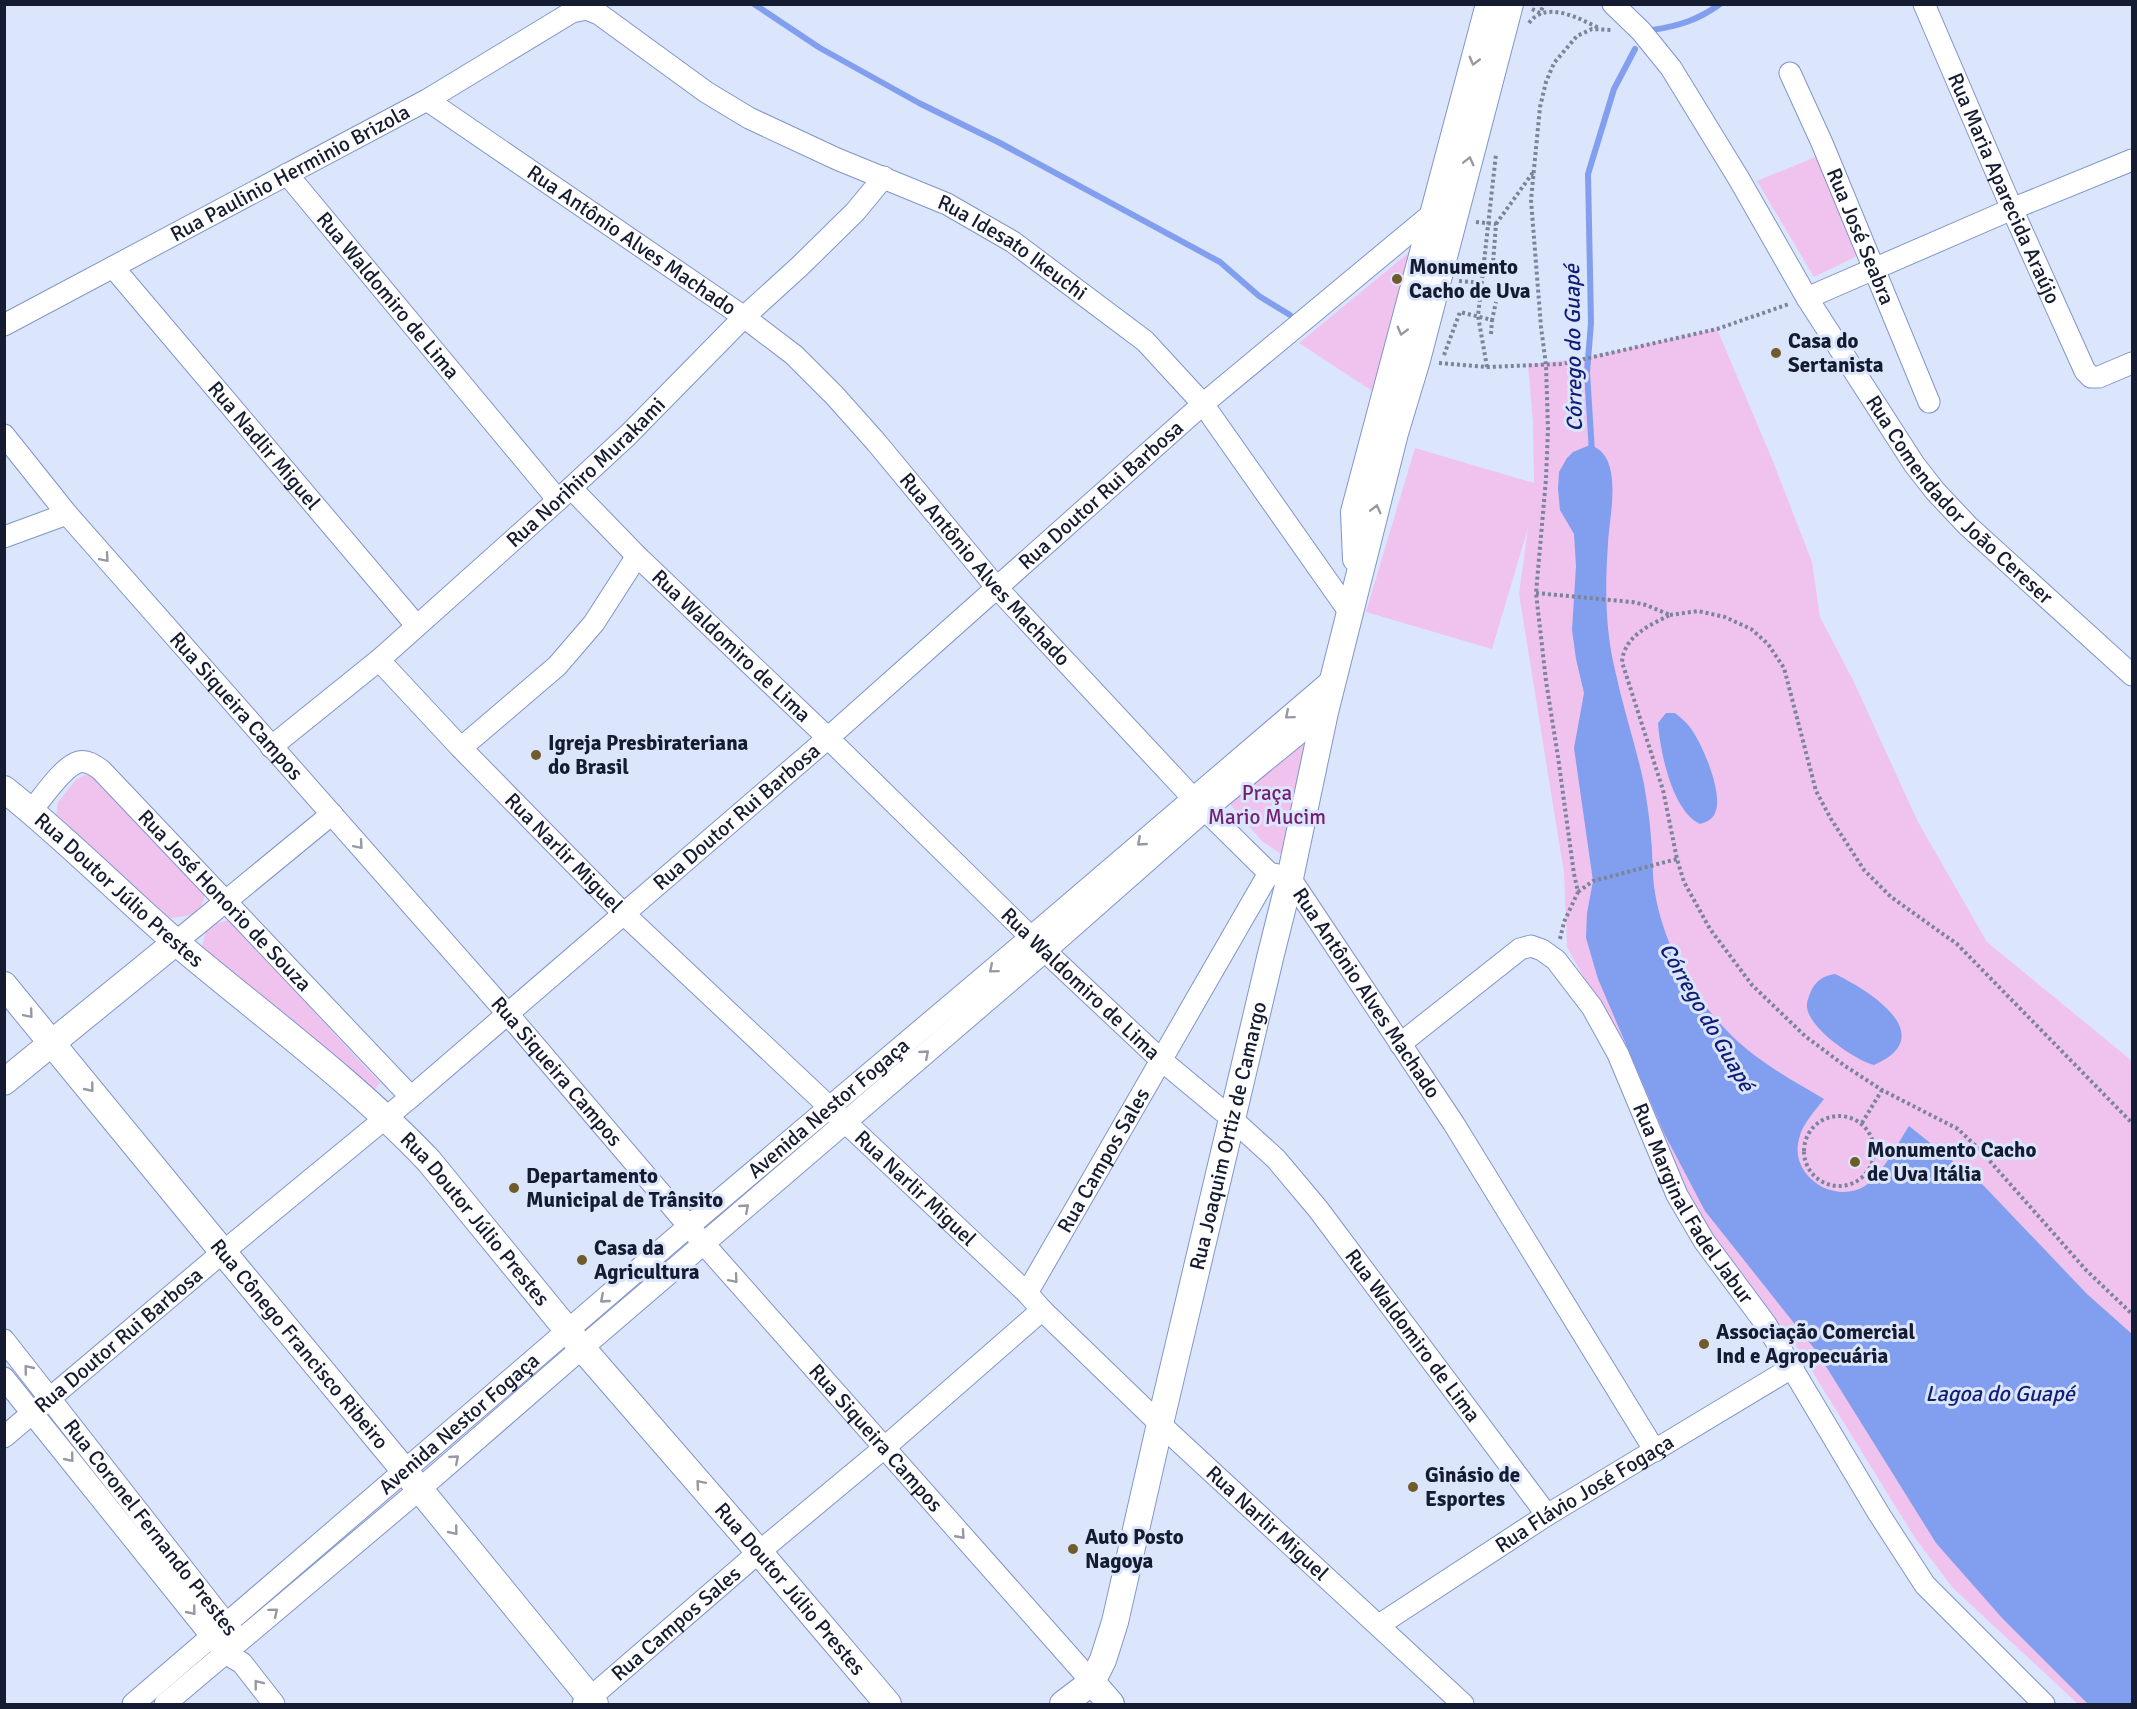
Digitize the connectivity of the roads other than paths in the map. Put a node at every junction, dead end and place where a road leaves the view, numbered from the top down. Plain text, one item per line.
1 (1489, 4) edge
2 (1510, 4) edge
3 (1613, 4) edge
4 (1924, 4) edge
5 (572, 12) joint
6 (1790, 73) dead end
7 (427, 100) junction
8 (2133, 160) edge
9 (287, 174) junction
10 (884, 177) junction
11 (1462, 189) junction
12 (2012, 209) junction
13 (1434, 212) junction
14 (113, 267) junction
15 (1875, 269) junction
16 (1807, 298) junction
17 (744, 317) junction
18 (4, 325) edge
19 (2133, 363) edge
20 (1929, 402) dead end
21 (1203, 404) junction
22 (4, 435) edge
23 (565, 494) junction
24 (67, 514) junction
25 (4, 537) edge
26 (637, 556) junction
27 (1357, 586) junction
28 (997, 588) junction
29 (1350, 613) junction
30 (416, 625) junction
31 (379, 660) junction
32 (2133, 675) edge
33 (1334, 678) junction
34 (1325, 712) junction
35 (828, 738) junction
36 (271, 747) junction
37 (461, 748) junction
38 (4, 789) edge
39 (1199, 804) junction
40 (32, 810) junction
41 (332, 814) junction
42 (1279, 876) junction
43 (226, 902) junction
44 (624, 914) junction
45 (176, 942) junction
46 (1038, 944) junction
47 (4, 985) edge
48 (507, 1013) junction
49 (53, 1043) junction
50 (1400, 1044) junction
51 (1160, 1059) junction
52 (893, 1068) junction
53 (4, 1082) edge
54 (411, 1098) junction
55 (829, 1108) junction
56 (386, 1119) junction
57 (1232, 1119) junction
58 (844, 1123) junction
59 (689, 1226) junction
60 (704, 1244) junction
61 (223, 1252) junction
62 (1027, 1293) junction
63 (1041, 1310) junction
64 (575, 1339) junction
65 (4, 1340) edge
66 (1793, 1367) junction
67 (4, 1378) edge
68 (51, 1398) junction
69 (33, 1413) junction
70 (1160, 1424) junction
71 (4, 1437) edge
72 (884, 1448) junction
73 (1655, 1451) junction
74 (404, 1470) junction
75 (420, 1490) junction
76 (1547, 1515) junction
77 (759, 1552) junction
78 (305, 1558) junction
79 (318, 1575) junction
80 (1379, 1625) junction
81 (219, 1630) junction
82 (236, 1652) junction
83 (1092, 1682) junction
84 (589, 1703) edge
85 (134, 1704) edge
86 (165, 1704) edge
87 (274, 1704) edge
88 (888, 1704) edge
89 (1064, 1704) edge
90 (1112, 1704) edge
91 (1463, 1704) edge
92 (2044, 1704) edge

1 -> 13 main road, Rua Joaquim Ortiz de Camargo
11 -> 2 main road, Rua Joaquim Ortiz de Camargo
3 - 16 street, Rua Comendador João Cereser
4 - 12 street, Rua Maria Aparecida Araújo
5 - 7 street, Rua Paulinio Herminio Brizola
5 - 10 street, Rua Idesato Ikeuchi
6 - 15 street, Rua José Seabra
7 - 9 street, Rua Paulinio Herminio Brizola
7 - 17 street, Rua Antônio Alves Machado
8 - 12 street
9 - 14 street, Rua Paulinio Herminio Brizola
9 - 23 street, Rua Waldomiro de Lima
10 - 17 street, Rua Norihiro Murakami
10 - 21 street, Rua Idesato Ikeuchi
11 - 13 street, Rua Doutor Rui Barbosa
27 -> 11 main road, Rua Joaquim Ortiz de Camargo
12 - 15 street
12 - 19 street, Rua Maria Aparecida Araújo
13 - 21 street, Rua Doutor Rui Barbosa
13 -> 27 main road, Rua Joaquim Ortiz de Camargo
14 - 18 street, Rua Paulinio Herminio Brizola
14 - 30 street, Rua Nadlir Miguel
15 - 16 street
15 - 20 street, Rua José Seabra
16 - 32 street, Rua Comendador João Cereser
17 - 23 street, Rua Norihiro Murakami
17 - 28 street, Rua Antônio Alves Machado
21 - 28 street, Rua Doutor Rui Barbosa
21 - 29 street, Rua Idesato Ikeuchi
22 - 24 street, Rua Siqueira Campos
23 - 26 street, Rua Waldomiro de Lima
23 - 30 street, Rua Norihiro Murakami
24 - 25 street
24 -> 36 street, Rua Siqueira Campos
26 - 35 street, Rua Waldomiro de Lima
26 - 37 street
27 - 29 main road, Rua Joaquim Ortiz de Camargo
28 - 35 street, Rua Doutor Rui Barbosa
28 - 39 street, Rua Antônio Alves Machado
29 - 33 main road, Rua Joaquim Ortiz de Camargo
30 - 31 street, Rua Norihiro Murakami
31 - 36 street, Rua Norihiro Murakami
31 - 37 street, Rua Narlir Miguel
33 - 34 main road, Rua Joaquim Ortiz de Camargo
33 -> 39 street, Avenida Nestor Fogaça
34 - 39 street, Avenida Nestor Fogaça
34 - 42 main road, Rua Joaquim Ortiz de Camargo
35 - 44 street, Rua Doutor Rui Barbosa
35 - 46 street, Rua Waldomiro de Lima
36 - 41 street, Rua Siqueira Campos
37 - 44 street, Rua Narlir Miguel
38 - 40 main road, Rua Doutor Júlio Prestes
39 - 42 street, Rua Antônio Alves Machado
39 - 46 street, Avenida Nestor Fogaça
40 - 43 street, Rua José Honorio de Souza
40 - 45 main road, Rua Doutor Júlio Prestes
41 - 43 street
41 -> 48 street, Rua Siqueira Campos
42 - 50 street, Rua Antônio Alves Machado
42 - 51 street, Rua Campos Sales
42 - 57 main road, Rua Joaquim Ortiz de Camargo
43 - 45 street
43 - 54 street, Rua José Honorio de Souza
44 - 48 street, Rua Doutor Rui Barbosa
44 - 55 street, Rua Narlir Miguel
45 - 49 main road
45 - 56 main road, Rua Doutor Júlio Prestes
46 - 51 street, Rua Waldomiro de Lima
46 - 52 street, Avenida Nestor Fogaça
47 -> 49 main road, Rua Cônego Francisco Ribeiro
48 - 54 street, Rua Doutor Rui Barbosa
48 - 59 street, Rua Siqueira Campos
49 - 53 main road
49 -> 61 main road, Rua Cônego Francisco Ribeiro
50 - 66 street, Rua Marginal Fadel Jabur
50 - 73 street, Rua Antônio Alves Machado
51 - 57 street, Rua Waldomiro de Lima
51 - 62 street, Rua Campos Sales
52 - 55 street, Avenida Nestor Fogaça
52 - 58 street, Avenida Nestor Fogaça
54 - 56 street, Rua Doutor Rui Barbosa
55 - 58 street, Rua Narlir Miguel
55 - 59 street, Avenida Nestor Fogaça
56 - 61 street, Rua Doutor Rui Barbosa
56 - 64 main road, Rua Doutor Júlio Prestes
57 - 70 main road, Rua Joaquim Ortiz de Camargo
57 - 76 street, Rua Waldomiro de Lima
60 -> 58 street, Avenida Nestor Fogaça
58 - 62 street, Rua Narlir Miguel
59 - 60 street, Rua Siqueira Campos
59 -> 64 street, Avenida Nestor Fogaça
60 - 64 street, Avenida Nestor Fogaça
60 -> 72 street, Rua Siqueira Campos
61 - 68 street, Rua Doutor Rui Barbosa
61 - 74 main road, Rua Cônego Francisco Ribeiro
62 - 63 street, Rua Narlir Miguel
63 - 70 street, Rua Narlir Miguel
63 - 72 street, Rua Campos Sales
64 - 74 street, Avenida Nestor Fogaça
75 -> 64 street, Avenida Nestor Fogaça
77 -> 64 main road, Rua Doutor Júlio Prestes
68 -> 65 street, Rua Coronel Fernando Prestes
66 - 73 street, Rua Flávio José Fogaça
66 - 92 street, Rua Marginal Fadel Jabur
67 - 69 street, Rua Coronel Fernando Prestes
68 - 69 street, Rua Doutor Rui Barbosa
68 - 81 street, Rua Coronel Fernando Prestes
69 - 71 street, Rua Doutor Rui Barbosa
69 -> 81 street, Rua Coronel Fernando Prestes
70 - 80 street, Rua Narlir Miguel
70 - 83 main road, Rua Joaquim Ortiz de Camargo
72 - 77 street, Rua Campos Sales
72 -> 83 street, Rua Siqueira Campos
73 - 76 street, Rua Flávio José Fogaça
74 - 75 main road, Rua Cônego Francisco Ribeiro
74 - 78 street, Avenida Nestor Fogaça
75 - 79 street, Avenida Nestor Fogaça
75 -> 84 main road, Rua Cônego Francisco Ribeiro
76 - 80 street, Rua Flávio José Fogaça
77 - 84 street, Rua Campos Sales
77 - 88 main road, Rua Doutor Júlio Prestes
78 - 79 street
78 - 81 street, Avenida Nestor Fogaça
82 -> 79 street, Avenida Nestor Fogaça
80 - 91 street, Rua Narlir Miguel
81 - 82 street, Rua Coronel Fernando Prestes
81 - 85 street, Avenida Nestor Fogaça
82 - 86 street, Avenida Nestor Fogaça
87 -> 82 street, Rua Coronel Fernando Prestes
83 - 89 main road
83 - 90 main road, Rua Siqueira Campos

